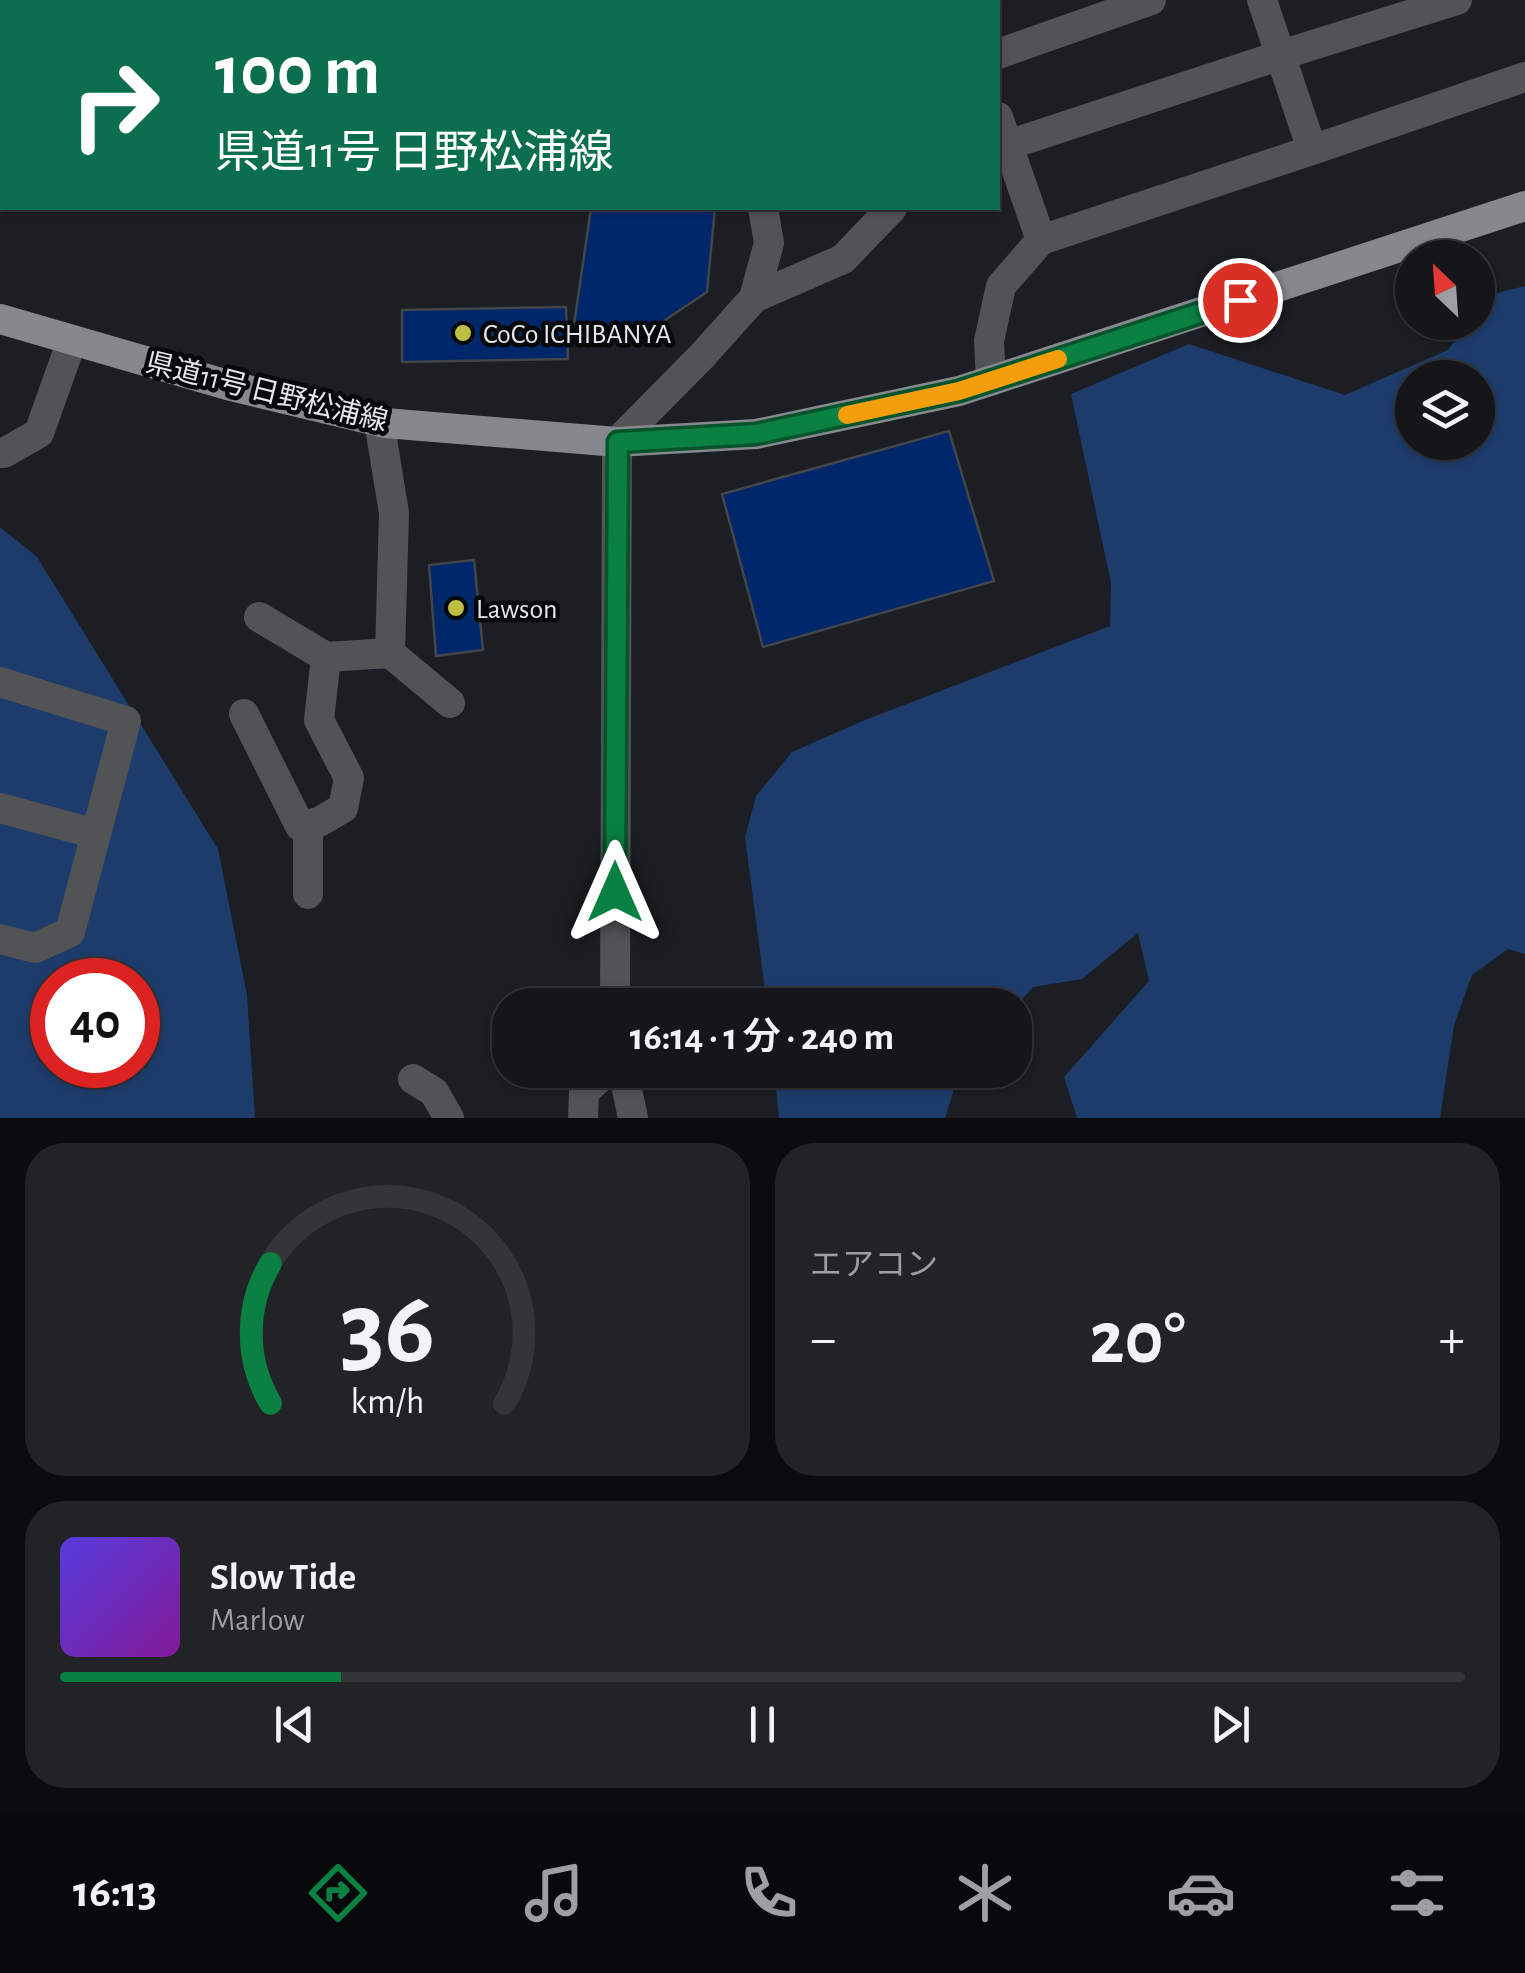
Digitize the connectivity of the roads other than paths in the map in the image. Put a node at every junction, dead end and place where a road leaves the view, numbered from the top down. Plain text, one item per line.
1 (1151, 0) edge
2 (1262, 0) edge
3 (1457, 0) edge
4 (1000, 53) edge
5 (1281, 55) junction
6 (1525, 78) edge
7 (1002, 131) edge
8 (1312, 150) junction
9 (1525, 206) edge
10 (763, 210) edge
11 (890, 210) edge
12 (1042, 240) junction
13 (754, 298) junction
14 (0, 319) edge
15 (72, 340) junction
16 (991, 381) junction
17 (378, 422) junction
18 (618, 442) junction
19 (0, 452) edge
20 (259, 618) dead end
21 (390, 653) junction
22 (326, 657) junction
23 (0, 682) edge
24 (450, 703) dead end
25 (244, 714) dead end
26 (0, 808) edge
27 (308, 824) junction
28 (96, 834) junction
29 (308, 894) dead end
30 (0, 939) edge
31 (614, 988) edge
32 (412, 1079) dead end
33 (588, 1088) edge
34 (627, 1088) edge
35 (449, 1118) edge
36 (583, 1118) edge
37 (633, 1118) edge

1 - 4 street
2 - 5 street
3 - 5 street
5 - 7 street
5 - 8 street
6 - 8 street
7 - 12 street
8 - 12 street
9 - 16 main road, 県道11号 日野松浦線
10 - 13 street
11 - 13 street
12 - 16 street
13 - 18 street
14 - 15 main road, 県道11号 日野松浦線
15 - 17 main road, 県道11号 日野松浦線
15 - 19 street
16 - 18 main road, 県道11号 日野松浦線
17 - 18 main road, 県道11号 日野松浦線
17 - 21 street
18 - 31 street
20 - 22 street
21 - 22 street
21 - 24 street
22 - 27 street
23 - 28 street
25 - 27 street
26 - 28 street
27 - 29 street
28 - 30 street
32 - 35 street
33 - 36 street
34 - 37 street

